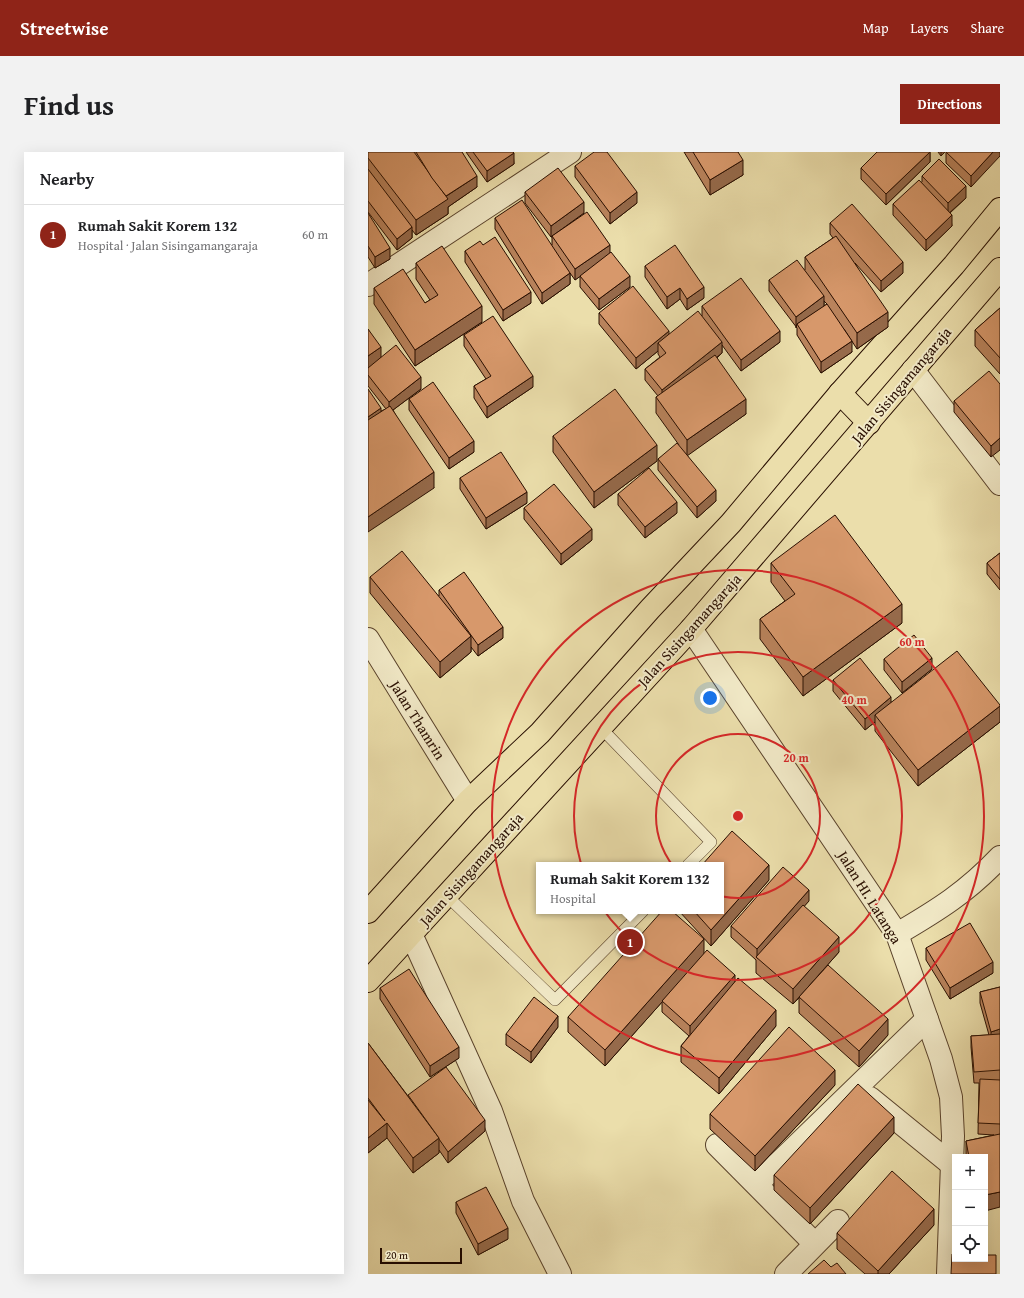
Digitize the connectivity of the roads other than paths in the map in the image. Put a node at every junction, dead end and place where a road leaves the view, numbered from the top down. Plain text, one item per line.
1 (570, 152) edge
2 (1000, 209) edge
3 (1000, 269) edge
4 (368, 285) edge
5 (913, 370) junction
6 (840, 393) junction
7 (869, 423) junction
8 (1000, 484) edge
9 (691, 629) junction
10 (368, 639) edge
11 (601, 728) junction
12 (468, 801) junction
13 (1000, 857) edge
14 (691, 862) edge
15 (447, 896) junction
16 (368, 912) edge
17 (640, 914) edge
18 (411, 934) junction
19 (897, 934) junction
20 (368, 981) edge
21 (927, 1019) junction
22 (857, 1087) junction
23 (717, 1145) dead end
24 (951, 1164) junction
25 (756, 1184) junction
26 (838, 1220) dead end
27 (814, 1243) junction
28 (560, 1274) edge
29 (786, 1274) edge
30 (948, 1274) edge

1 - 4 street
2 - 6 main road
3 - 5 main road, Jalan Sisingamangaraja
5 - 7 main road, Jalan Sisingamangaraja
5 - 8 street
6 - 7 main road
6 - 12 main road
7 - 9 main road, Jalan Sisingamangaraja
9 - 11 main road, Jalan Sisingamangaraja
9 - 19 street, Jalan HI. Latanga
10 - 12 street, Jalan Thamrin
11 - 14 lane
11 - 15 main road, Jalan Sisingamangaraja
12 - 16 main road
13 - 19 street
15 - 17 lane
15 - 18 main road, Jalan Sisingamangaraja
18 - 20 main road, Jalan Sisingamangaraja
18 - 28 street
19 - 21 street, Jalan HI. Latanga
21 - 22 street
21 - 24 street, Jalan HI. Latanga
22 - 24 street
22 - 25 street
23 - 25 street
24 - 30 street, Jalan HI. Latanga
25 - 27 street
26 - 27 street
27 - 29 street

